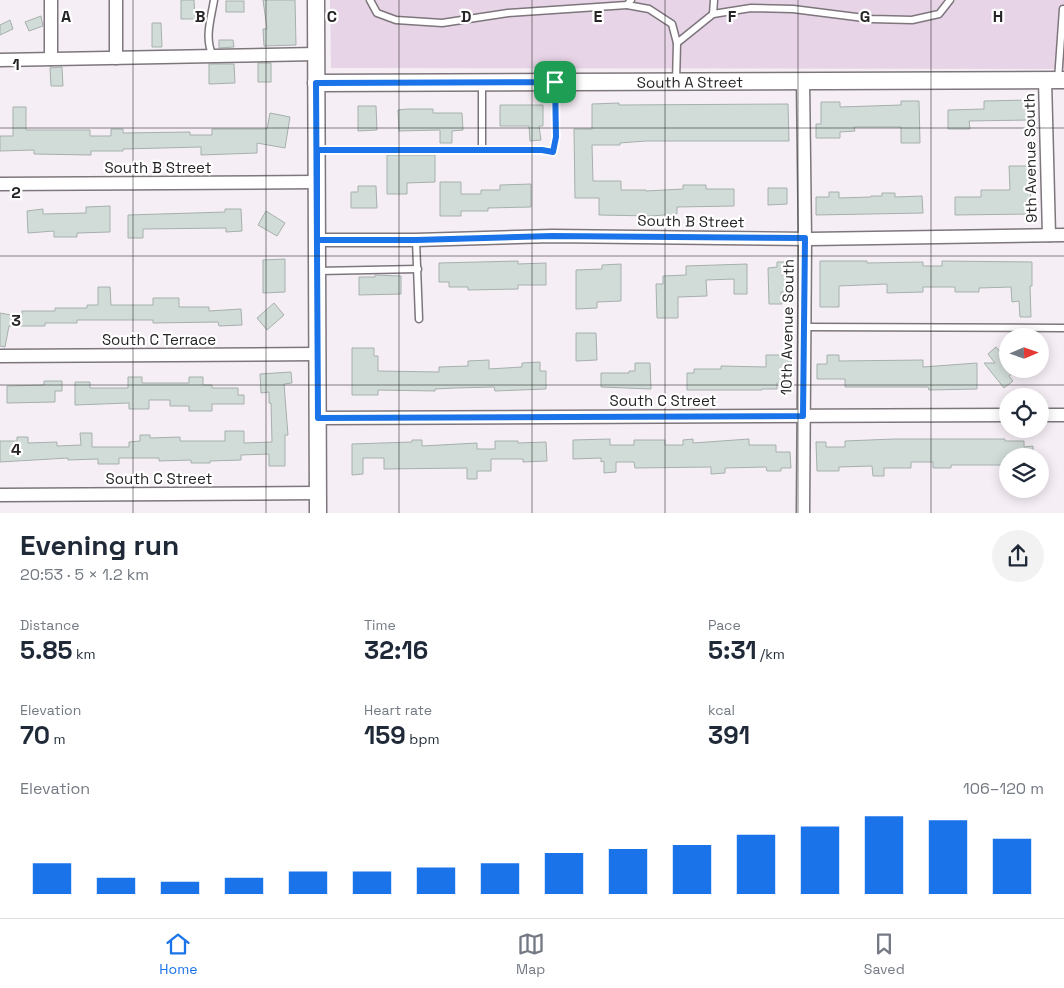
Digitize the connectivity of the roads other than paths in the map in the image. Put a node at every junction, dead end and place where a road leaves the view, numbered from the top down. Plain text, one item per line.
1 (51, 0) edge
2 (116, 0) edge
3 (214, 0) edge
4 (316, 0) edge
5 (370, 0) edge
6 (714, 0) edge
7 (950, 0) edge
8 (1062, 0) edge
9 (629, 3) edge
10 (1064, 9) edge
11 (713, 14) junction
12 (677, 43) junction
13 (316, 54) junction
14 (214, 56) junction
15 (116, 58) junction
16 (52, 59) junction
17 (0, 60) edge
18 (1056, 80) edge
19 (804, 81) junction
20 (482, 82) junction
21 (555, 82) junction
22 (676, 82) junction
23 (316, 83) junction
24 (317, 150) junction
25 (482, 150) junction
26 (317, 182) junction
27 (0, 184) edge
28 (1049, 235) junction
29 (1064, 236) edge
30 (805, 238) junction
31 (317, 240) junction
32 (416, 240) junction
33 (418, 269) junction
34 (317, 271) junction
35 (419, 319) dead end
36 (804, 327) junction
37 (1064, 328) edge
38 (317, 354) junction
39 (0, 356) edge
40 (999, 415) edge
41 (1049, 415) edge
42 (1064, 415) edge
43 (803, 416) junction
44 (318, 418) junction
45 (318, 493) junction
46 (0, 495) edge
47 (318, 513) edge
48 (803, 513) edge

1 - 16 street
2 - 15 street
3 - 14 lane
4 - 13 street
5 - 9 lane
6 - 11 lane
7 - 11 lane
8 - 10 lane
9 - 12 lane
10 - 18 lane
11 - 12 lane
12 - 22 lane
13 - 14 street
13 - 23 street
14 - 15 street
15 - 16 street
16 - 17 street
18 - 19 street, South A Street
18 - 28 street, 9th Avenue South
19 - 22 street, South A Street
19 - 30 street, 10th Avenue South
20 - 21 street, South A Street
20 - 23 street, South A Street
20 - 25 lane
21 - 22 street, South A Street
21 - 25 lane
23 - 24 street
24 - 25 lane
24 - 26 street
26 - 27 street, South B Street
26 - 31 street
28 - 29 street, South B Street
28 - 30 street, South B Street
30 - 32 street, South B Street
30 - 36 street, 10th Avenue South
31 - 32 street, South B Street
31 - 34 street
32 - 33 lane
33 - 34 lane
33 - 35 lane
34 - 38 street
36 - 37 lane
36 - 43 street, 10th Avenue South
38 - 39 street, South C Terrace
38 - 44 street
40 - 43 street, South C Street
41 - 42 street
43 - 44 street, South C Street
43 - 48 street, 10th Avenue South
44 - 45 street
45 - 46 street, South C Street
45 - 47 street

